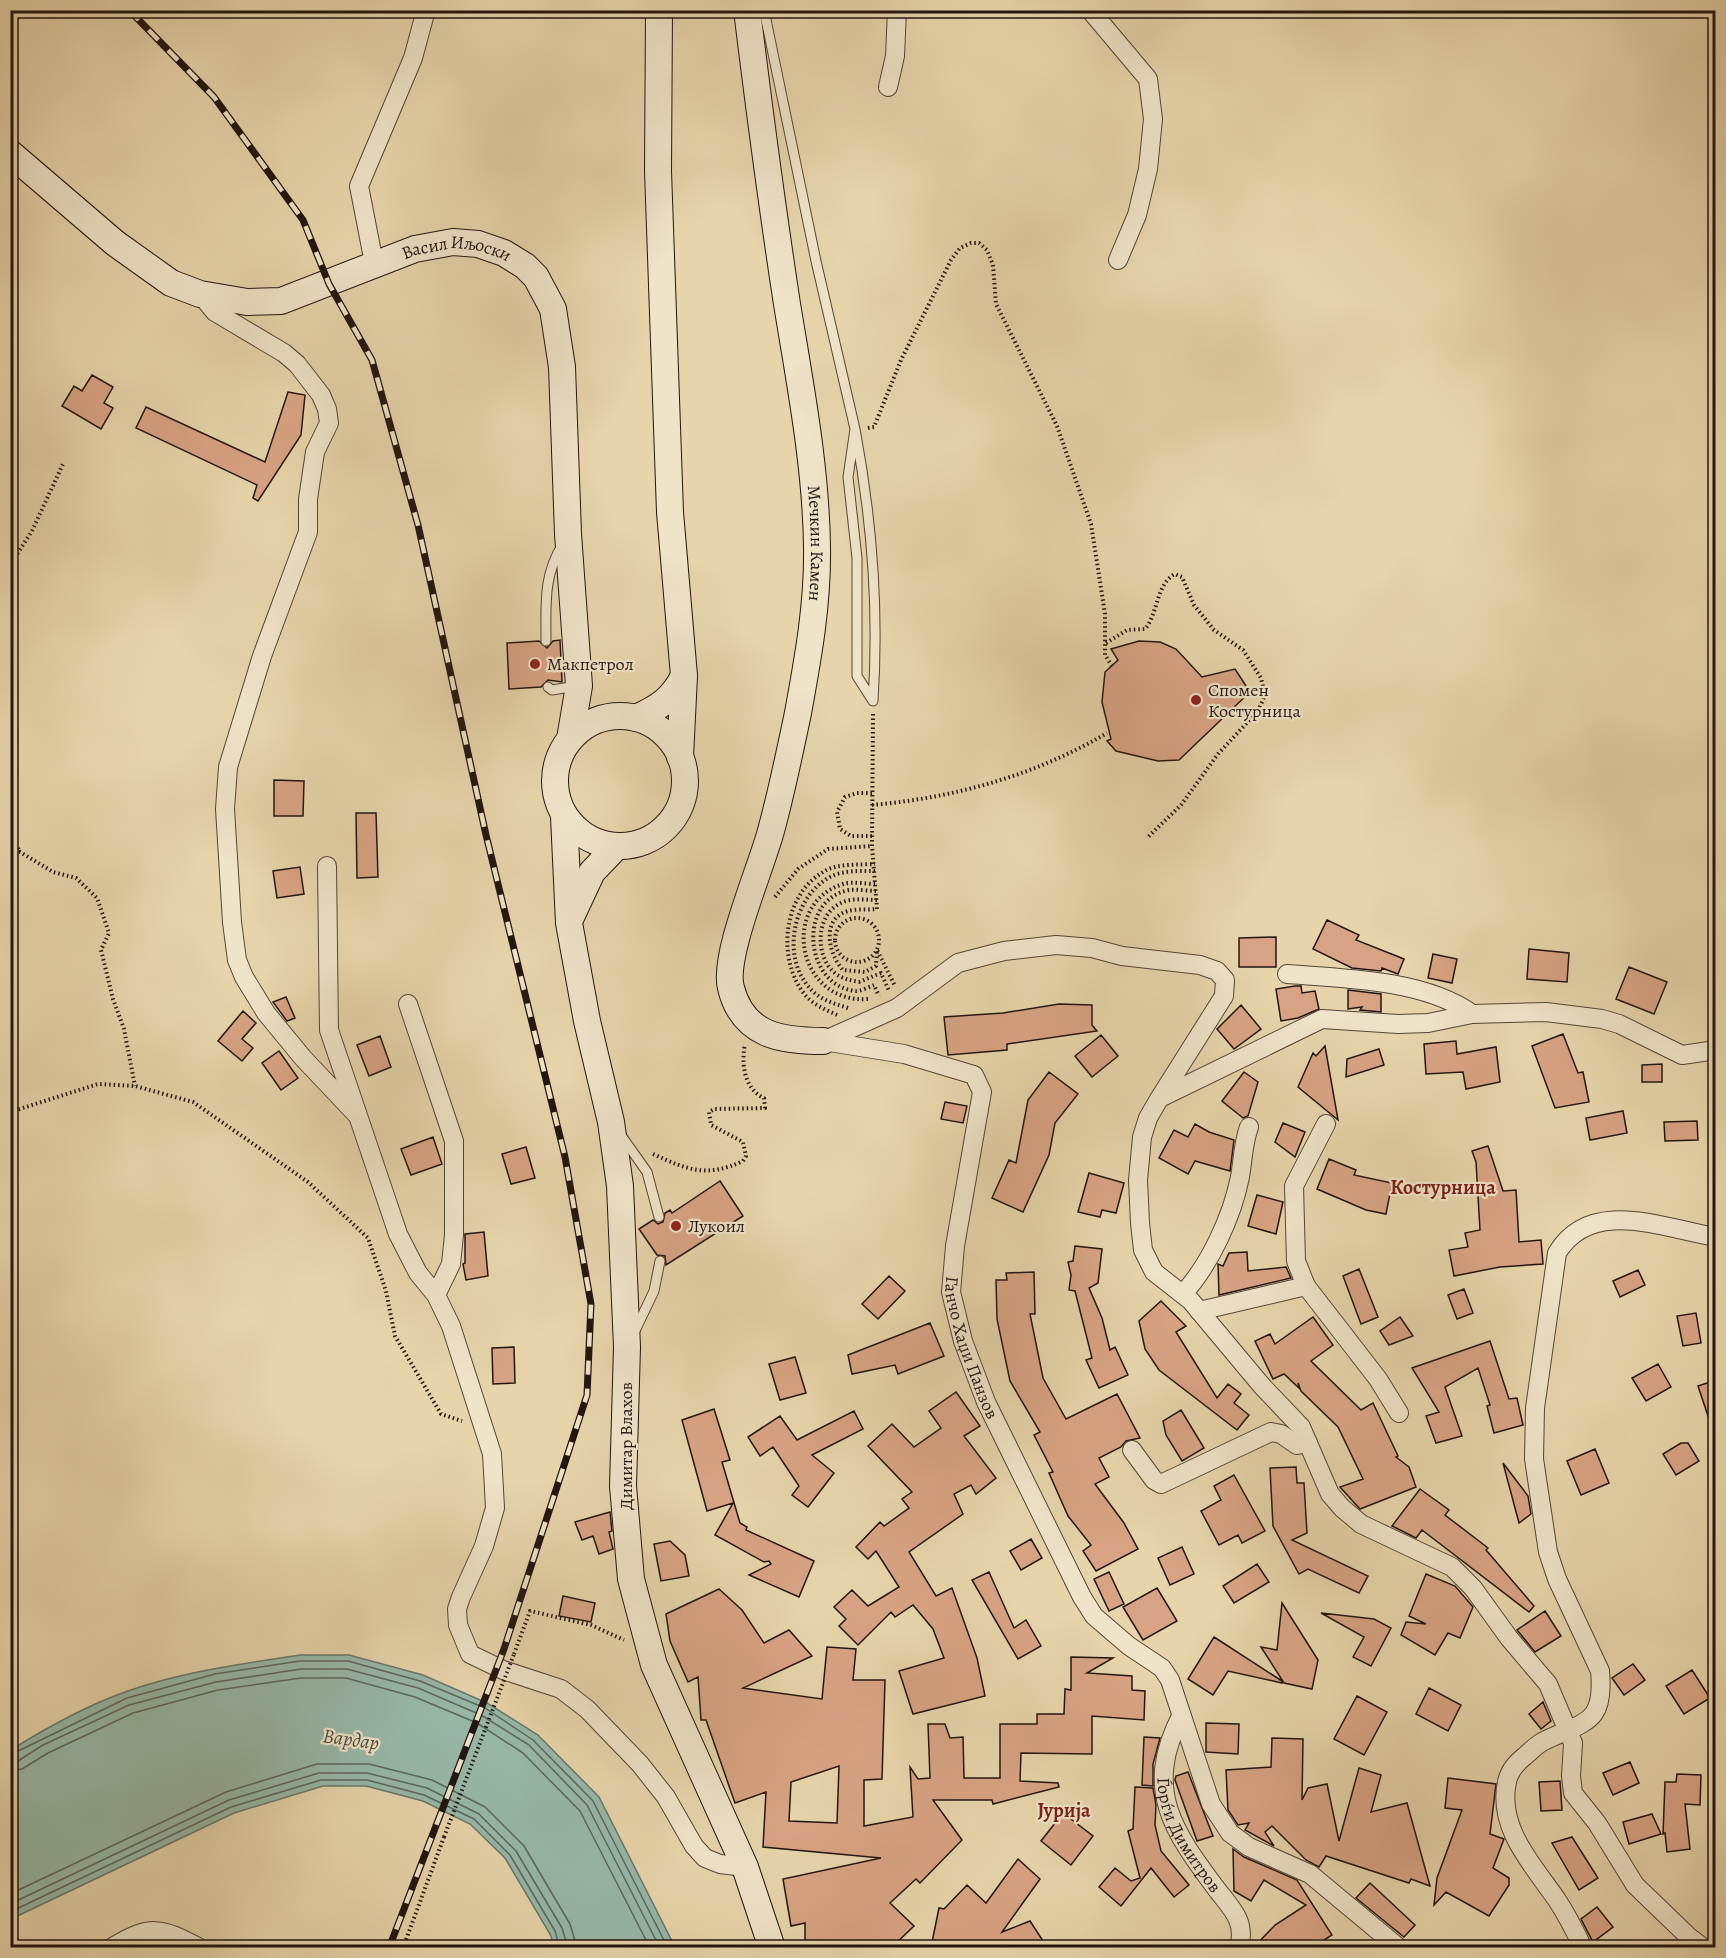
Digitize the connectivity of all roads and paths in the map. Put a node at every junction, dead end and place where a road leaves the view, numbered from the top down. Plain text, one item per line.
1 (426, 10) edge
2 (658, 10) edge
3 (747, 10) edge
4 (764, 10) edge
5 (897, 10) edge
6 (1090, 10) edge
7 (888, 87) dead end
8 (10, 153) edge
9 (1118, 260) dead end
10 (374, 263) junction
11 (200, 294) junction
12 (855, 429) junction
13 (63, 464) dead end
14 (568, 534) junction
15 (10, 565) edge
16 (546, 641) dead end
17 (1106, 643) junction
18 (1112, 666) dead end
19 (684, 676) junction
20 (579, 686) junction
21 (548, 687) dead end
22 (873, 701) junction
23 (608, 717) junction
24 (636, 718) junction
25 (1107, 733) dead end
26 (570, 739) junction
27 (680, 756) junction
28 (873, 793) junction
29 (872, 805) junction
30 (564, 817) junction
31 (10, 832) edge
32 (872, 836) junction
33 (1148, 837) dead end
34 (872, 846) junction
35 (616, 847) junction
36 (20, 852) junction
37 (10, 853) edge
38 (874, 864) junction
39 (327, 866) dead end
40 (875, 871) junction
41 (876, 884) junction
42 (876, 891) junction
43 (773, 899) dead end
44 (877, 900) junction
45 (569, 923) junction
46 (877, 950) junction
47 (1287, 974) dead end
48 (896, 988) dead end
49 (893, 1000) dead end
50 (408, 1004) dead end
51 (875, 1004) dead end
52 (885, 1007) dead end
53 (851, 1009) dead end
54 (1472, 1014) junction
55 (841, 1017) dead end
56 (749, 1019) junction
57 (823, 1041) junction
58 (1716, 1050) edge
59 (135, 1086) junction
60 (1159, 1099) junction
61 (10, 1112) edge
62 (360, 1119) junction
63 (611, 1122) junction
64 (1326, 1124) dead end
65 (1249, 1126) dead end
66 (635, 1152) junction
67 (659, 1216) dead end
68 (1716, 1237) edge
69 (660, 1261) dead end
70 (1306, 1286) junction
71 (1183, 1294) junction
72 (435, 1295) junction
73 (1200, 1311) junction
74 (627, 1347) junction
75 (1399, 1413) dead end
76 (486, 1429) junction
77 (1308, 1443) junction
78 (1132, 1450) dead end
79 (650, 1651) junction
80 (1181, 1716) junction
81 (1570, 1732) junction
82 (745, 1867) junction
83 (1701, 1946) dead end
84 (111, 1947) edge
85 (200, 1947) edge
86 (403, 1947) edge
87 (772, 1947) edge
88 (1239, 1947) edge
89 (1399, 1947) edge
90 (1583, 1947) edge

1 - 10 street
2 - 19 main road
3 - 56 main road, Мечкин Камен
4 - 12 lane
5 - 7 street
6 - 9 street
8 - 11 main road, Васил Иљоски
10 - 11 main road, Васил Иљоски
10 - 14 main road, Васил Иљоски
11 - 62 street
12 - 17 path
12 - 22 lane
12 - 22 lane
13 - 15 path
14 - 16 lane
14 - 20 main road, Васил Иљоски
17 - 18 path
17 - 33 path
19 - 24 main road
19 - 27 main road
20 - 21 lane
20 - 23 main road
20 - 26 main road, Васил Иљоски
22 - 28 path
23 - 24 main road
23 - 26 main road
24 - 27 main road
25 - 29 path
26 - 30 main road
27 - 35 main road
28 - 29 path
28 - 32 path
29 - 32 path
30 - 35 main road
30 - 45 main road, Димитар Влахов
31 - 36 path
32 - 34 path
34 - 38 path
34 - 43 path
35 - 45 main road
36 - 37 path
36 - 59 path
38 - 40 path
38 - 55 path
39 - 62 street
40 - 41 path
40 - 53 path
41 - 42 path
41 - 51 path
42 - 44 path
42 - 52 path
44 - 46 path
44 - 49 path
45 - 63 main road, Димитар Влахов
46 - 46 path
46 - 48 path
47 - 54 street
50 - 72 street
54 - 58 street
54 - 60 street
56 - 57 main road, Мечкин Камен
56 - 66 path
57 - 60 street
57 - 80 street, Ганчо Хаџи Панзов
59 - 61 path
59 - 76 path
60 - 71 street
62 - 72 street
63 - 66 lane
63 - 74 main road, Димитар Влахов
64 - 70 street
65 - 71 street
66 - 67 lane
68 - 81 street
69 - 74 lane
70 - 73 street
70 - 75 street
71 - 73 street
72 - 76 street
73 - 77 street
74 - 79 main road, Димитар Влахов
76 - 82 street
77 - 78 street
77 - 81 street
79 - 82 main road, Димитар Влахов
79 - 86 path, bridge
80 - 88 street, Ѓорѓи Димитров
80 - 89 street
81 - 83 street
81 - 90 street
82 - 87 main road, Димитар Влахов
84 - 85 street

